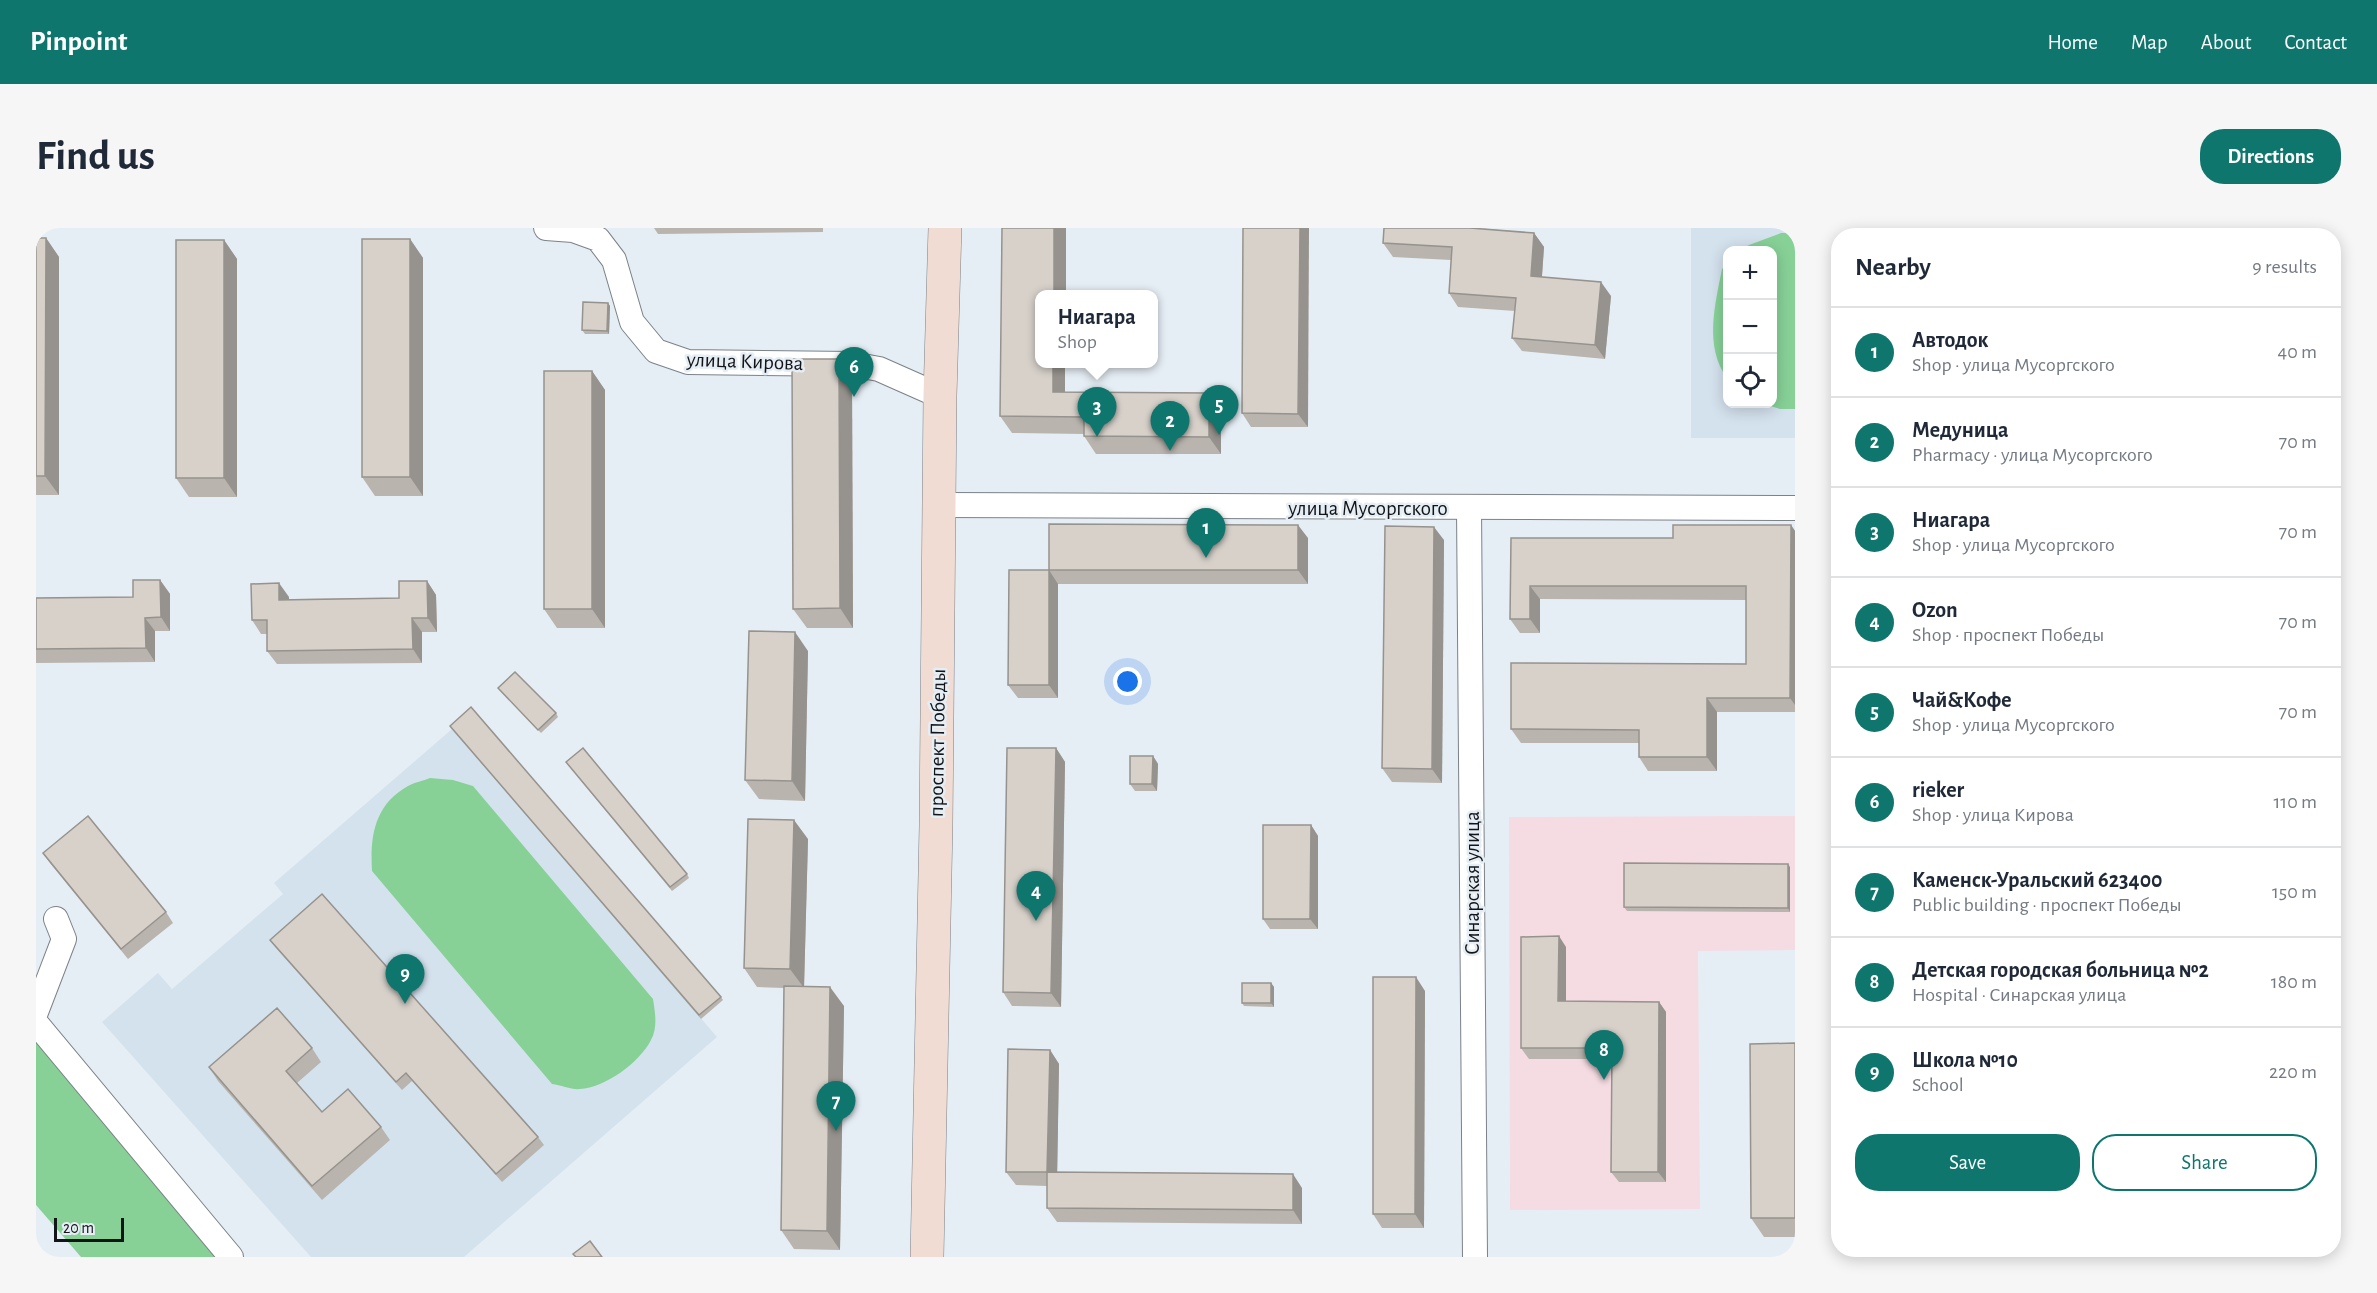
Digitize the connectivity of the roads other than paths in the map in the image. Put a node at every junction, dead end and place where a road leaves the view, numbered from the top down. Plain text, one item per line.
1 (546, 228) edge
2 (945, 228) edge
3 (940, 396) junction
4 (940, 505) junction
5 (1469, 508) junction
6 (1795, 508) edge
7 (56, 919) dead end
8 (36, 1012) edge
9 (36, 1023) edge
10 (231, 1257) edge
11 (927, 1257) edge
12 (1475, 1257) edge

1 - 3 street, улица Кирова
2 - 3 main road, проспект Победы
3 - 4 main road, проспект Победы
4 - 5 street, улица Мусоргского
4 - 11 main road, проспект Победы
5 - 6 street, улица Мусоргского
5 - 12 street, Синарская улица
7 - 8 street
9 - 10 street

